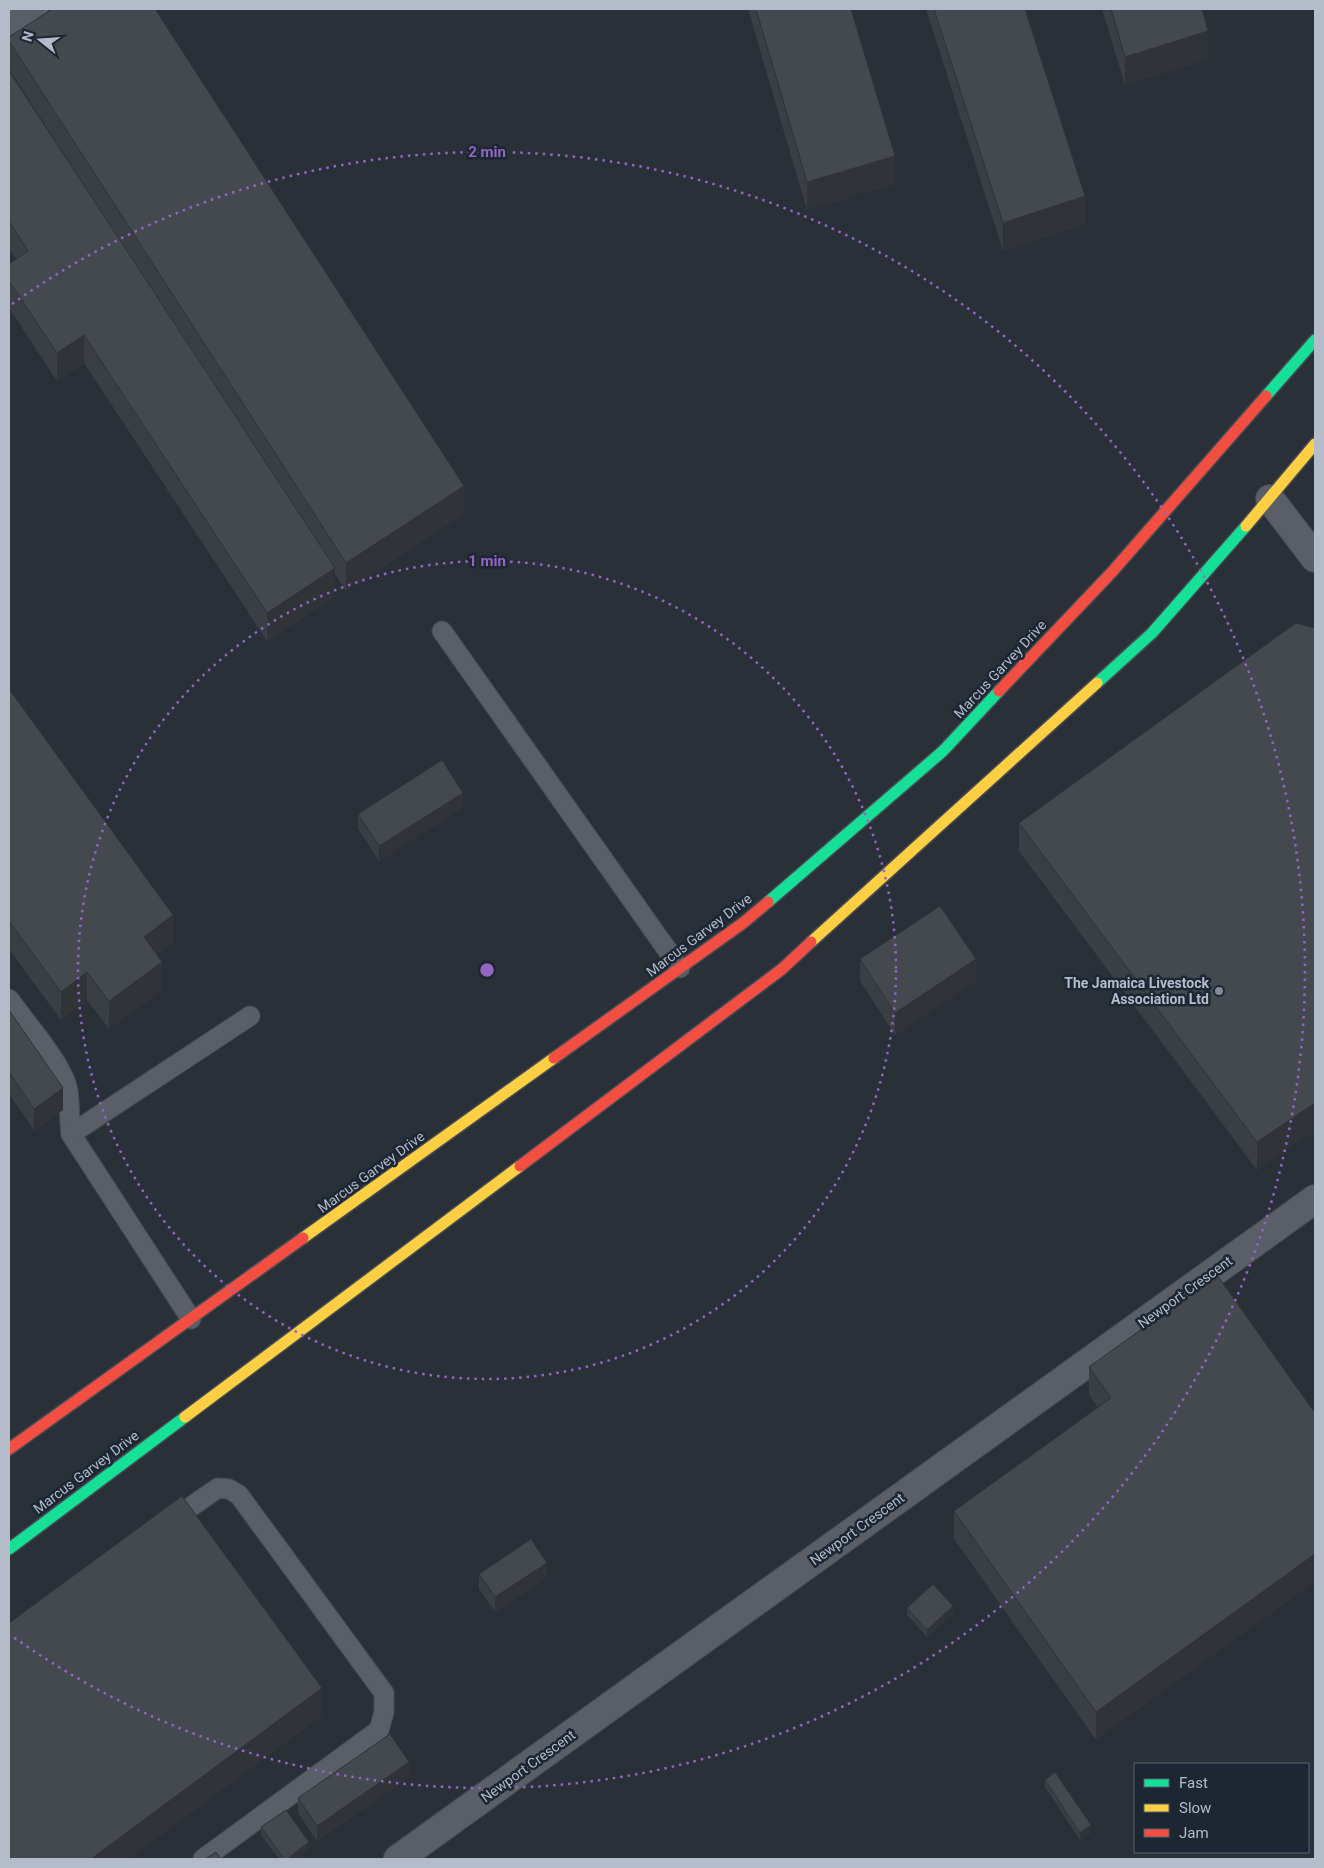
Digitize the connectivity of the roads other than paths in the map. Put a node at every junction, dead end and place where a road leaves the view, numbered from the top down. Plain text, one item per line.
1 (34, 9) edge
2 (9, 25) edge
3 (1315, 340) edge
4 (1315, 444) edge
5 (1270, 499) junction
6 (1315, 558) edge
7 (442, 631) dead end
8 (680, 968) junction
9 (9, 999) edge
10 (250, 1016) dead end
11 (71, 1134) junction
12 (1315, 1199) edge
13 (191, 1319) junction
14 (9, 1450) edge
15 (153, 1533) edge
16 (9, 1549) edge
17 (203, 1859) edge
18 (398, 1859) edge

1 - 2 street
3 - 8 highway, Marcus Garvey Drive
4 - 5 highway, Marcus Garvey Drive
5 - 6 street
5 - 16 highway, Marcus Garvey Drive
7 - 8 lane
8 - 13 highway, Marcus Garvey Drive
9 - 11 lane
10 - 11 lane
11 - 13 lane
12 - 18 street, Newport Crescent
13 - 14 highway, Marcus Garvey Drive
15 - 17 lane

